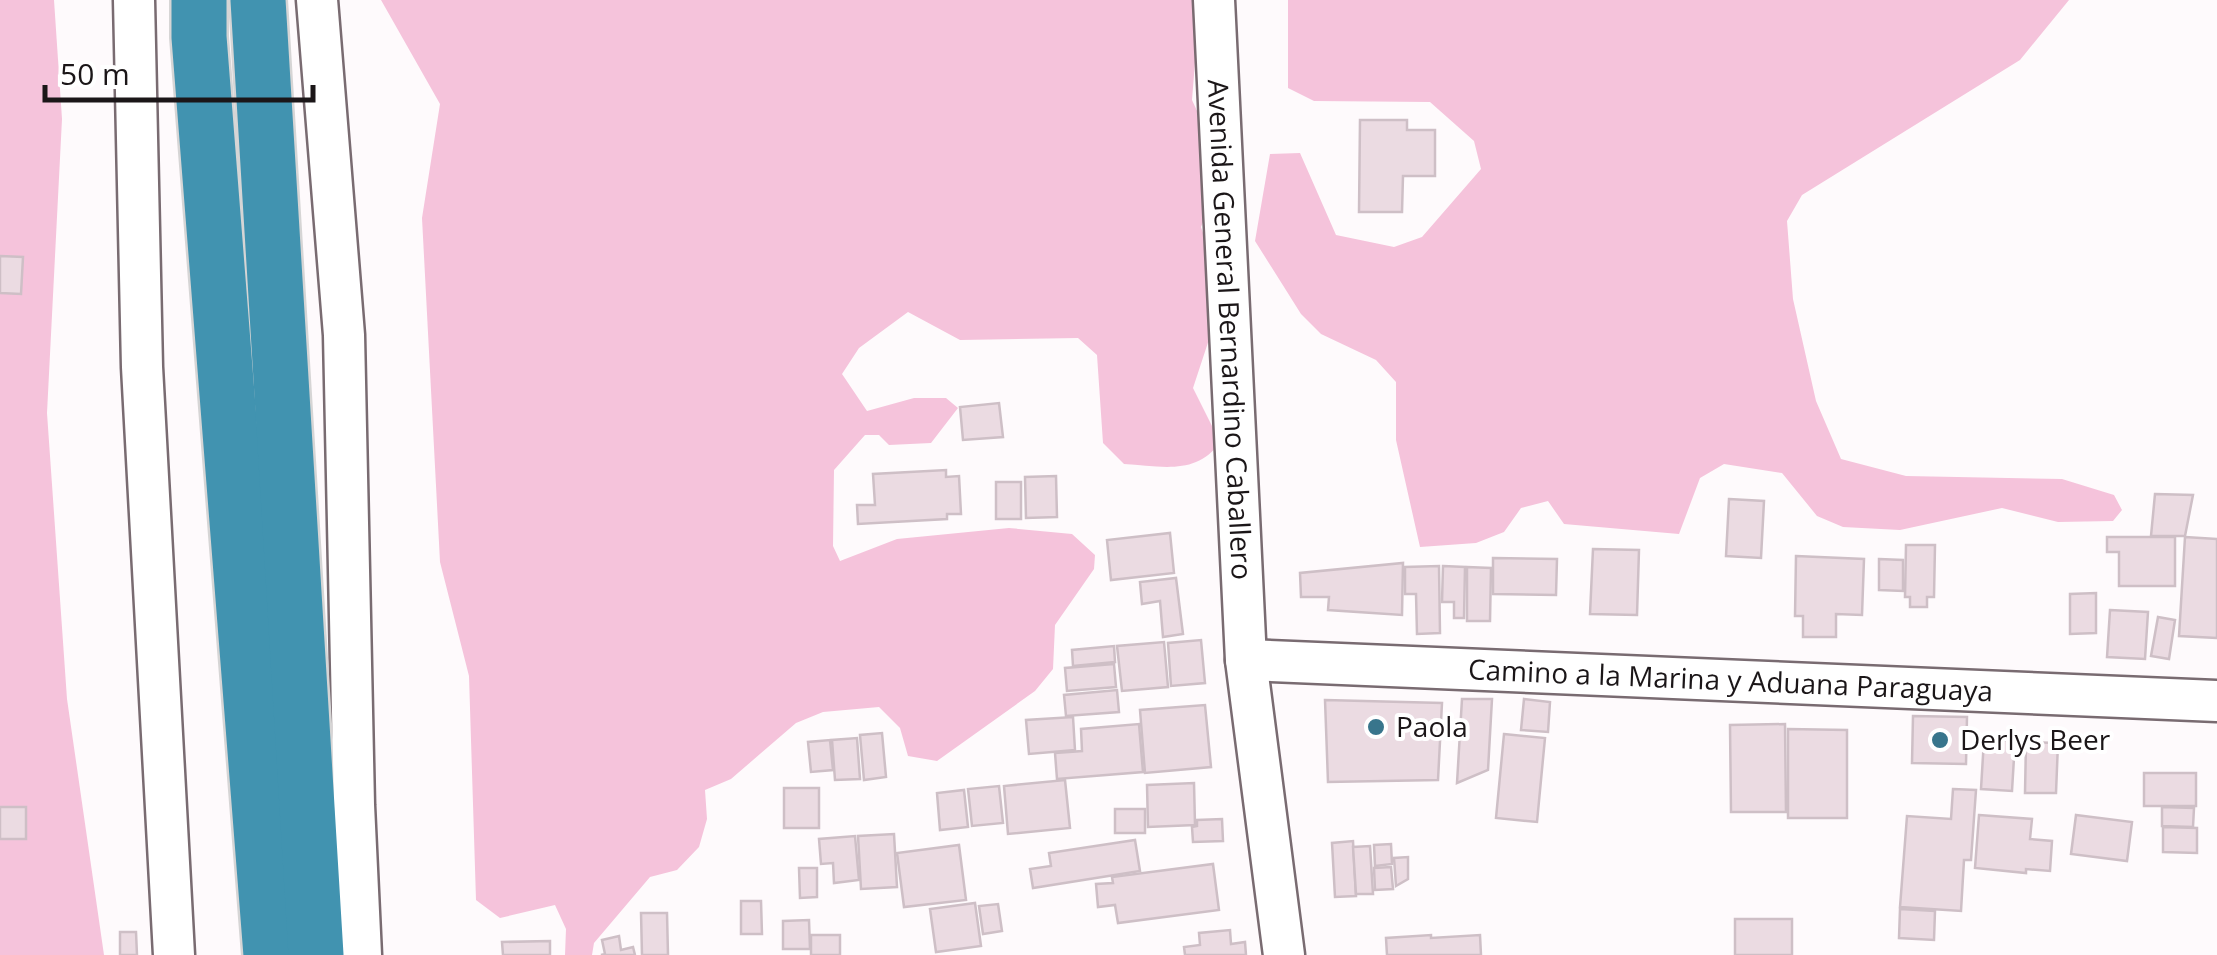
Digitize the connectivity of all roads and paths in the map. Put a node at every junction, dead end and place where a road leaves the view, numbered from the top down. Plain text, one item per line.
1 (134, 0) edge
2 (199, 0) edge
3 (258, 0) edge
4 (317, 0) edge
5 (1214, 0) edge
6 (1246, 660) junction
7 (2217, 701) edge
8 (174, 955) edge
9 (271, 955) edge
10 (316, 955) edge
11 (361, 955) edge
12 (1284, 955) edge

1 - 8 street
2 - 9 highway
3 - 10 highway
4 - 11 street
5 - 6 street, Avenida General Bernardino Caballero
6 - 7 street, Camino a la Marina y Aduana Paraguaya
6 - 12 street, Avenida General Bernardino Caballero

